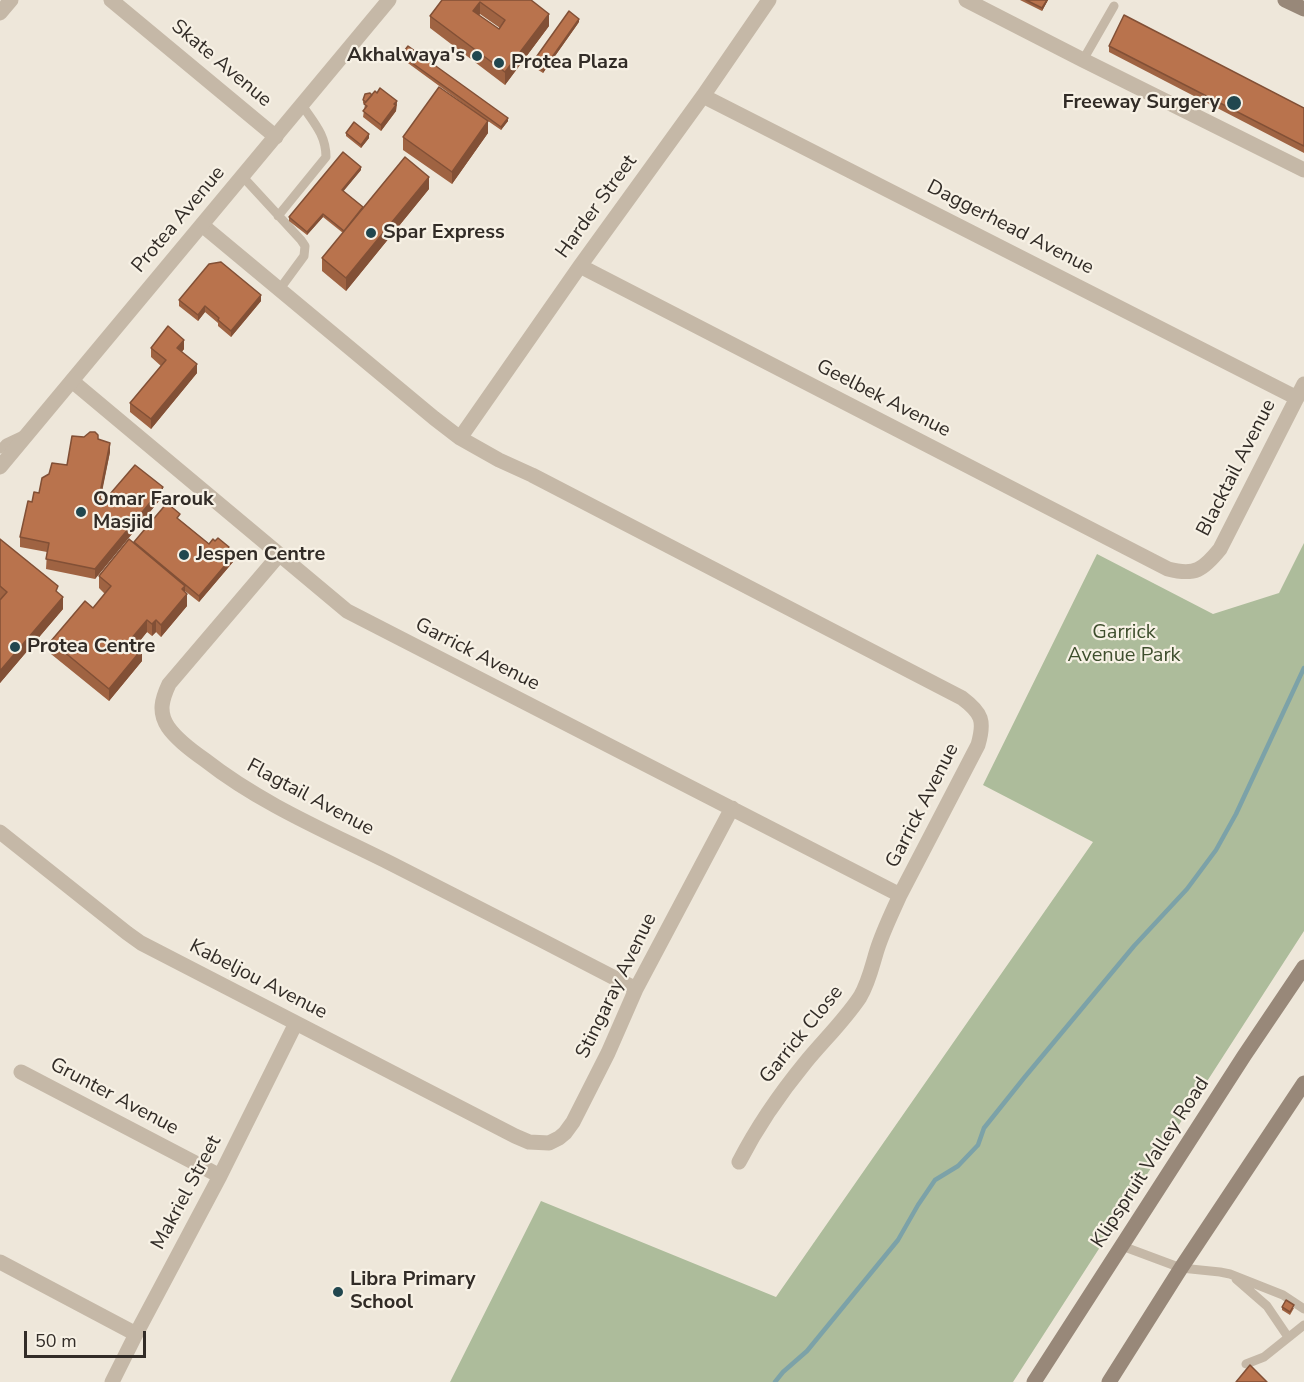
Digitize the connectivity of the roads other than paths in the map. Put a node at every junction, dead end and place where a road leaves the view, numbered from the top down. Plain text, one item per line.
1 (11, 0) edge
2 (111, 0) edge
3 (389, 0) edge
4 (769, 0) edge
5 (966, 0) edge
6 (1285, 0) edge
7 (1114, 6) dead end
8 (1304, 9) edge
9 (0, 13) edge
10 (1083, 60) junction
11 (704, 96) junction
12 (302, 105) junction
13 (276, 137) junction
14 (1304, 170) edge
15 (243, 177) junction
16 (278, 216) junction
17 (202, 225) junction
18 (580, 266) junction
19 (279, 290) junction
20 (72, 381) junction
21 (1300, 391) edge
22 (28, 433) junction
23 (460, 438) junction
24 (0, 449) edge
25 (0, 467) edge
26 (279, 555) junction
27 (1168, 569) joint
28 (732, 808) junction
29 (0, 832) edge
30 (900, 895) junction
31 (1304, 967) edge
32 (636, 989) junction
33 (296, 1023) junction
34 (21, 1072) dead end
35 (1304, 1083) edge
36 (515, 1136) joint
37 (739, 1162) dead end
38 (220, 1176) junction
39 (1122, 1246) junction
40 (0, 1262) edge
41 (1181, 1268) junction
42 (1230, 1274) junction
43 (1304, 1309) edge
44 (1304, 1325) edge
45 (136, 1334) junction
46 (1288, 1336) junction
47 (1245, 1364) dead end
48 (112, 1382) edge
49 (1034, 1382) edge
50 (1109, 1382) edge

1 - 9 street
2 - 13 street, Skate Avenue
3 - 12 street, Protea Avenue
4 - 11 street, Harder Street
5 - 10 street
6 - 8 main road
7 - 10 lane
10 - 14 street
11 - 18 street, Harder Street
11 - 21 street, Daggerhead Avenue
12 - 13 street, Protea Avenue
12 - 16 lane
13 - 15 street, Protea Avenue
15 - 16 lane
15 - 17 street, Protea Avenue
16 - 19 lane
17 - 19 street, Garrick Avenue
17 - 20 street, Protea Avenue
18 - 23 street, Harder Street
18 - 27 street, Geelbek Avenue
19 - 23 street, Garrick Avenue
20 - 22 street, Protea Avenue
20 - 26 street, Garrick Avenue
21 - 27 street, Blacktail Avenue
22 - 24 lane
22 - 25 street, Protea Avenue
23 - 30 street, Garrick Avenue
26 - 28 street, Garrick Avenue
26 - 32 street, Flagtail Avenue
28 - 30 street, Garrick Avenue
28 - 32 street, Stingaray Avenue
29 - 33 street, Kabeljou Avenue
30 - 37 street, Garrick Close
31 - 39 main road, Klipspruit Valley Road
32 - 36 street, Stingaray Avenue
33 - 36 street, Kabeljou Avenue
33 - 38 street, Makriel Street
34 - 38 street, Grunter Avenue
35 - 41 main road
38 - 45 street, Makriel Street
39 - 41 lane
39 - 49 main road, Klipspruit Valley Road
40 - 45 street
41 - 42 lane
41 - 50 main road
42 - 43 lane
42 - 46 lane
44 - 46 lane
45 - 48 street, Makriel Street
46 - 47 lane

